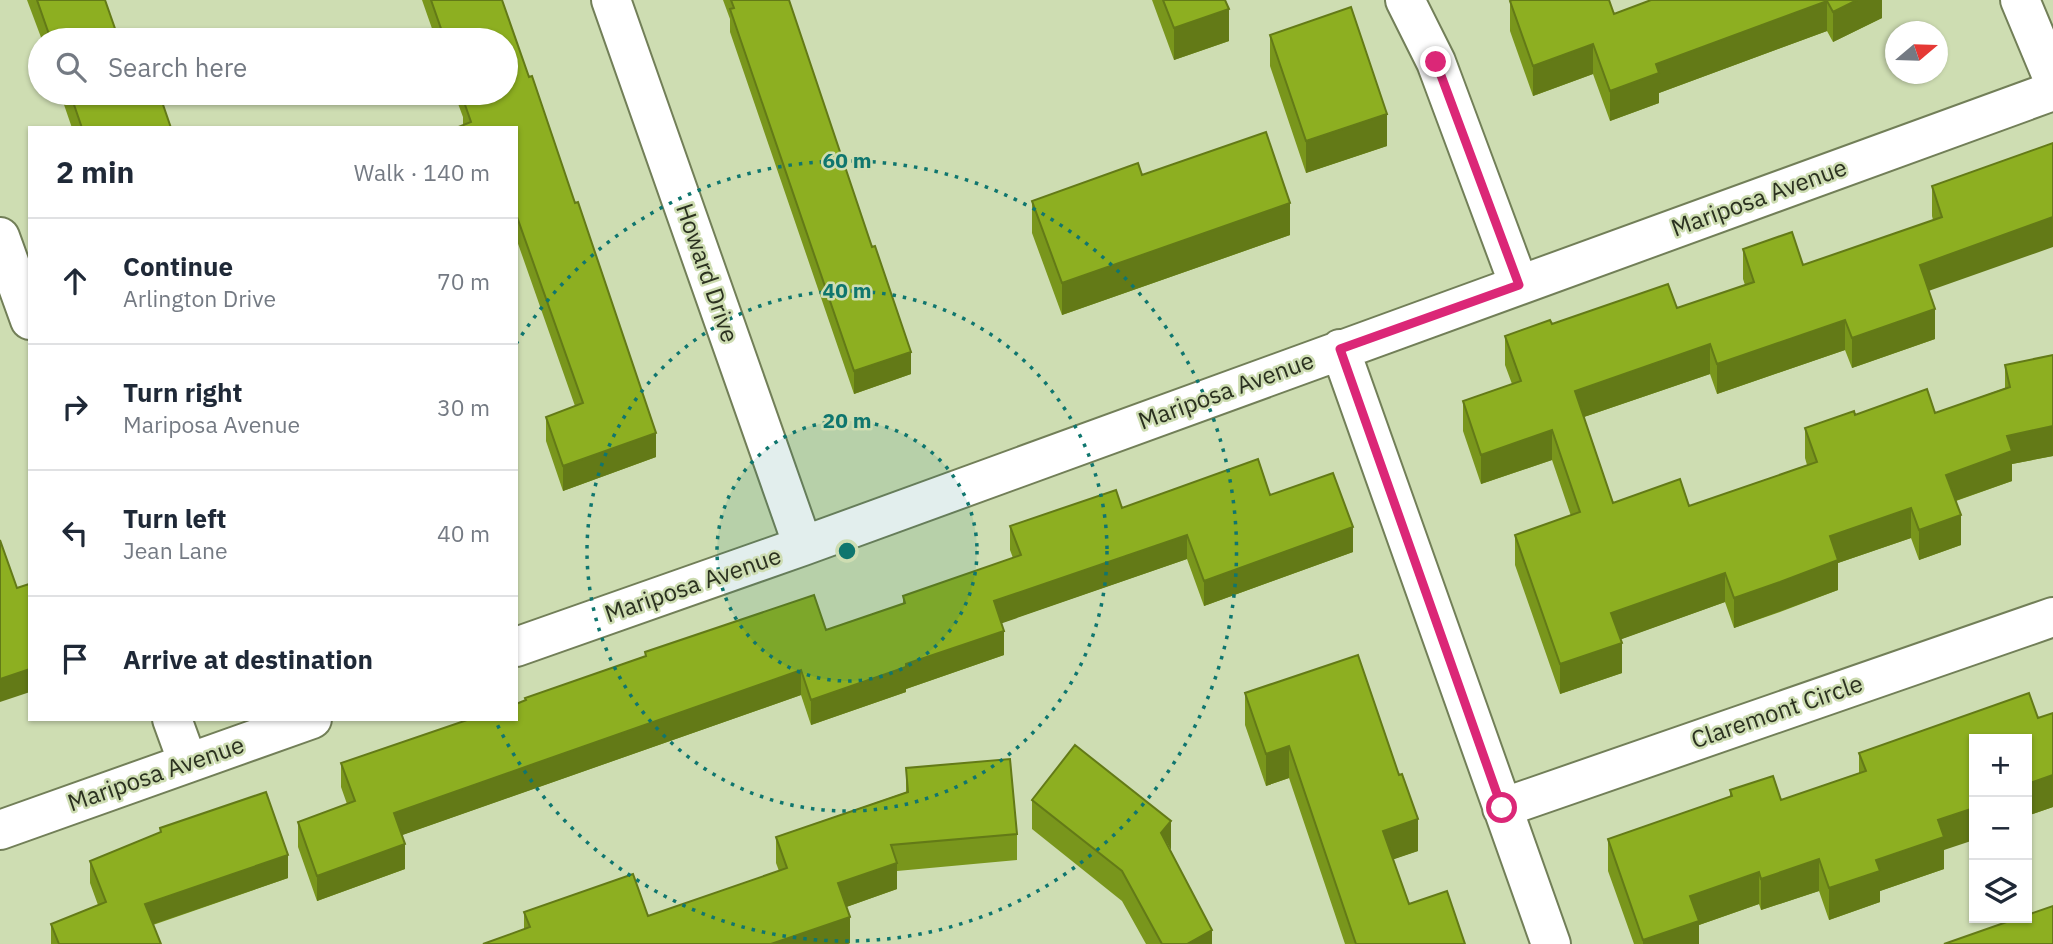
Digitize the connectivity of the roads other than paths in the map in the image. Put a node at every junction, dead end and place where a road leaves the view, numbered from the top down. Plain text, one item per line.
1 (611, 0) edge
2 (1405, 0) edge
3 (2021, 0) edge
4 (2053, 79) edge
5 (2053, 91) edge
6 (0, 237) edge
7 (1519, 285) junction
8 (28, 314) edge
9 (1340, 349) junction
10 (803, 547) junction
11 (2053, 617) edge
12 (518, 647) edge
13 (173, 721) edge
14 (306, 721) edge
15 (188, 763) junction
16 (1502, 808) junction
17 (0, 830) edge
18 (1550, 944) edge

1 - 10 street, Howard Drive
2 - 7 street
3 - 4 street
5 - 7 street, Mariposa Avenue
6 - 8 street
7 - 9 street, Mariposa Avenue
9 - 10 street, Mariposa Avenue
9 - 16 street
10 - 12 street, Mariposa Avenue
11 - 16 street, Claremont Circle
13 - 15 street
14 - 15 street, Mariposa Avenue
15 - 17 street, Mariposa Avenue
16 - 18 street

